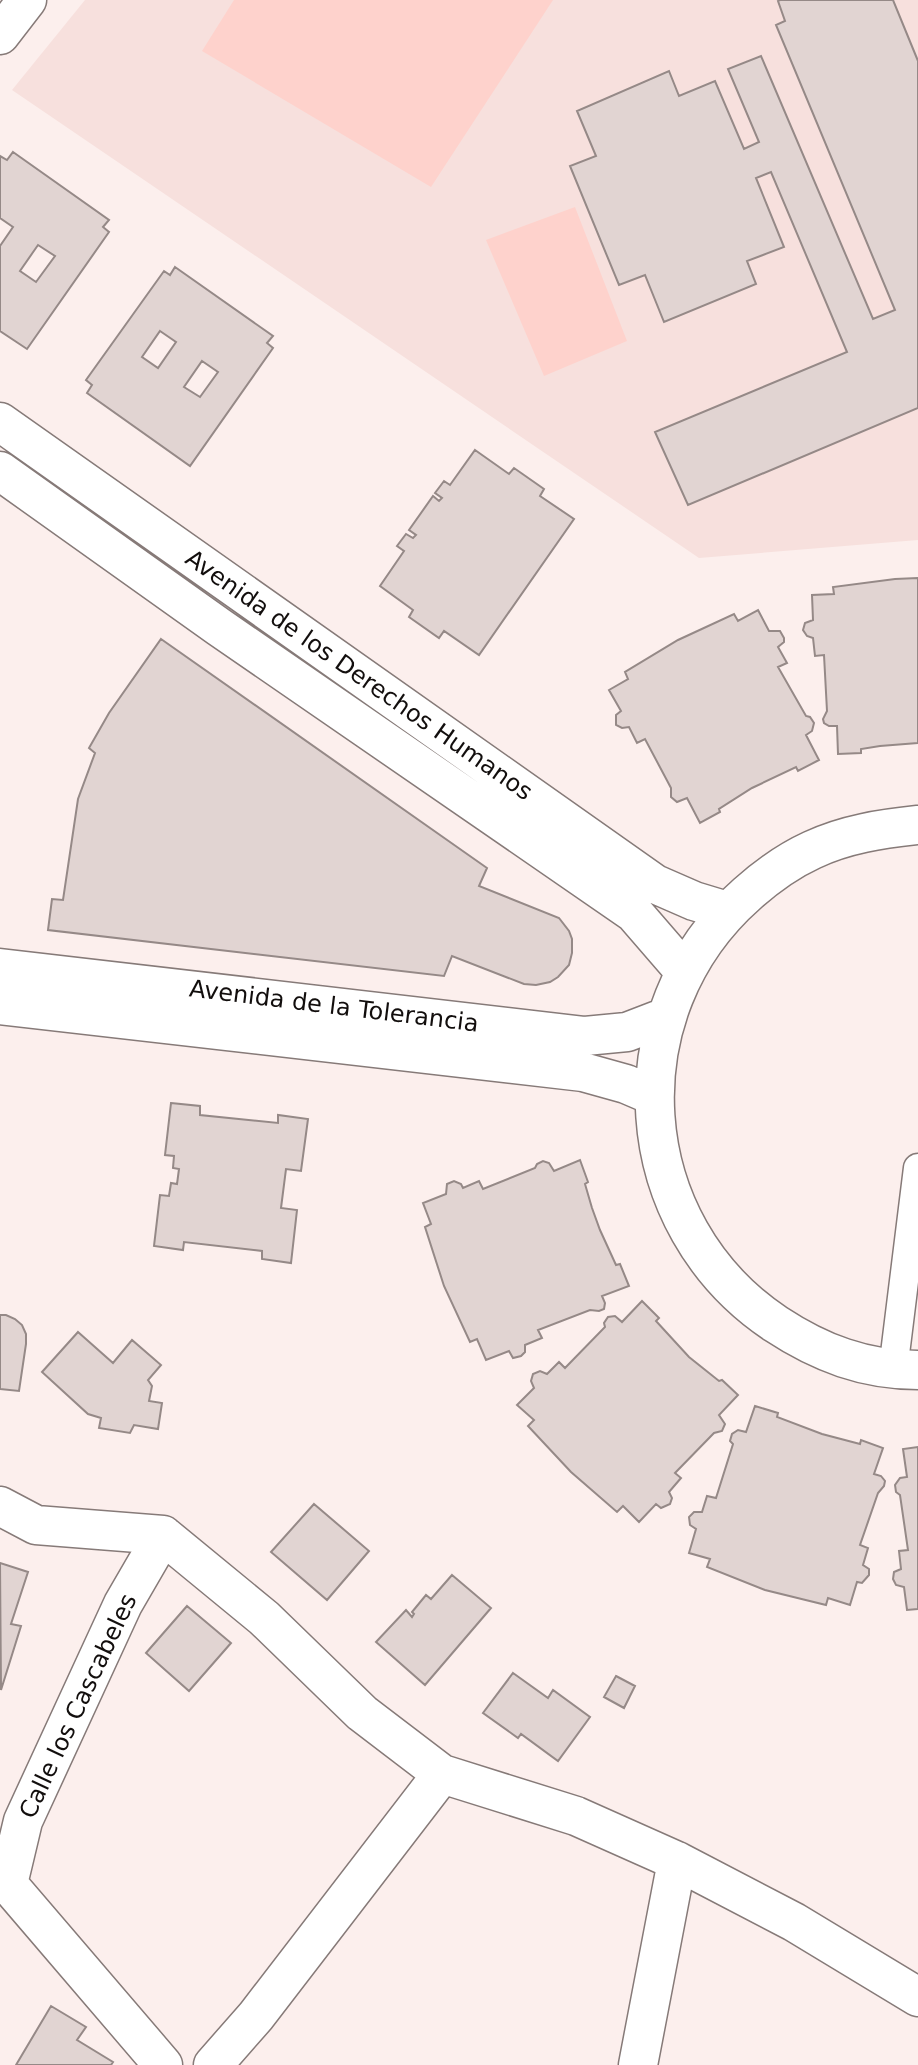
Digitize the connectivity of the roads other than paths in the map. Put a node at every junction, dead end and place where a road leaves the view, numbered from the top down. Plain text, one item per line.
1 (27, 0) edge
2 (0, 35) edge
3 (0, 422) edge
4 (0, 471) edge
5 (918, 825) edge
6 (727, 911) junction
7 (0, 968) edge
8 (685, 972) junction
9 (0, 1005) edge
10 (666, 1017) junction
11 (654, 1096) junction
12 (918, 1168) edge
13 (906, 1370) edge
14 (0, 1506) edge
15 (163, 1535) junction
16 (442, 1774) junction
17 (677, 1861) junction
18 (794, 1922) junction
19 (918, 1971) edge
20 (918, 1997) edge
21 (163, 2065) edge
22 (213, 2065) edge
23 (638, 2065) edge

1 - 2 street
3 - 6 street, Avenida de los Derechos Humanos
4 - 8 street, Avenida de los Derechos Humanos
5 - 6 street
6 - 8 street
7 - 10 street, Avenida de la Tolerancia
8 - 10 street
9 - 11 street, Avenida de la Tolerancia
10 - 11 street
11 - 13 street
12 - 13 street
14 - 15 street
15 - 16 street
15 - 21 street, Calle los Cascabeles
16 - 17 street
16 - 22 street
17 - 18 street
17 - 23 street
18 - 19 street
18 - 20 street

